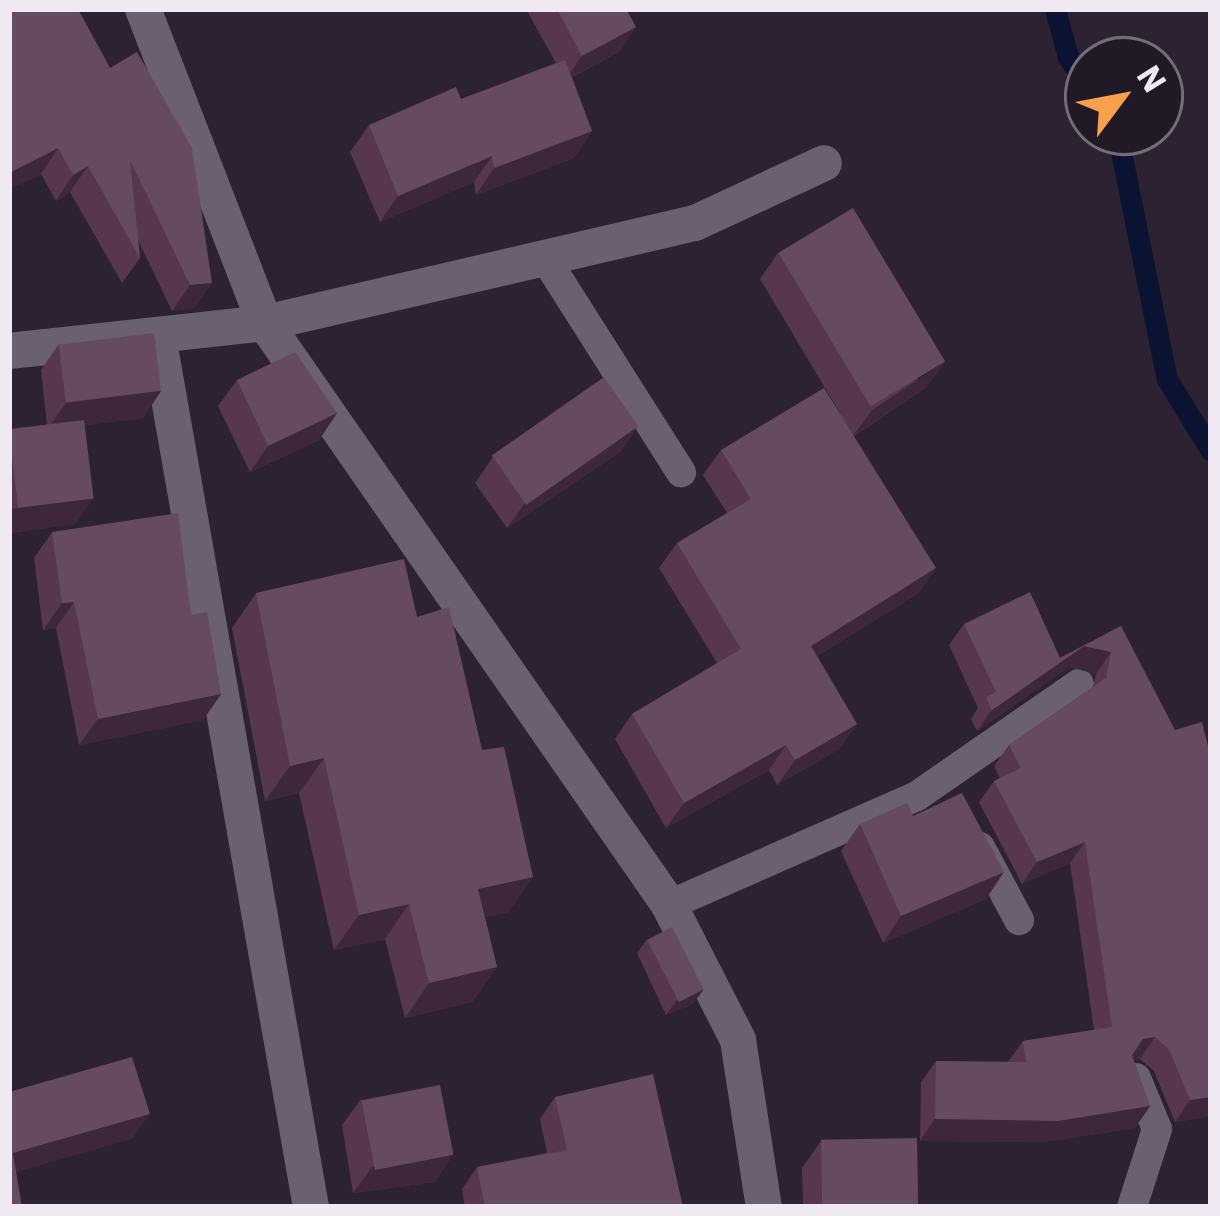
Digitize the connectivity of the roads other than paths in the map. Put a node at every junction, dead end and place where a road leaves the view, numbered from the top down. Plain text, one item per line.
1 (143, 9) edge
2 (824, 163) dead end
3 (545, 257) junction
4 (265, 323) junction
5 (158, 336) junction
6 (9, 351) edge
7 (681, 472) dead end
8 (1079, 684) dead end
9 (955, 798) junction
10 (669, 904) junction
11 (1019, 920) dead end
12 (1136, 1078) edge
13 (311, 1207) edge
14 (764, 1207) edge
15 (1132, 1207) edge

1 - 4 street
2 - 3 street
3 - 4 street
3 - 7 lane
4 - 5 street
4 - 10 street
5 - 6 street
5 - 13 street
8 - 9 lane
9 - 10 lane
9 - 11 lane
10 - 14 street
12 - 15 lane

